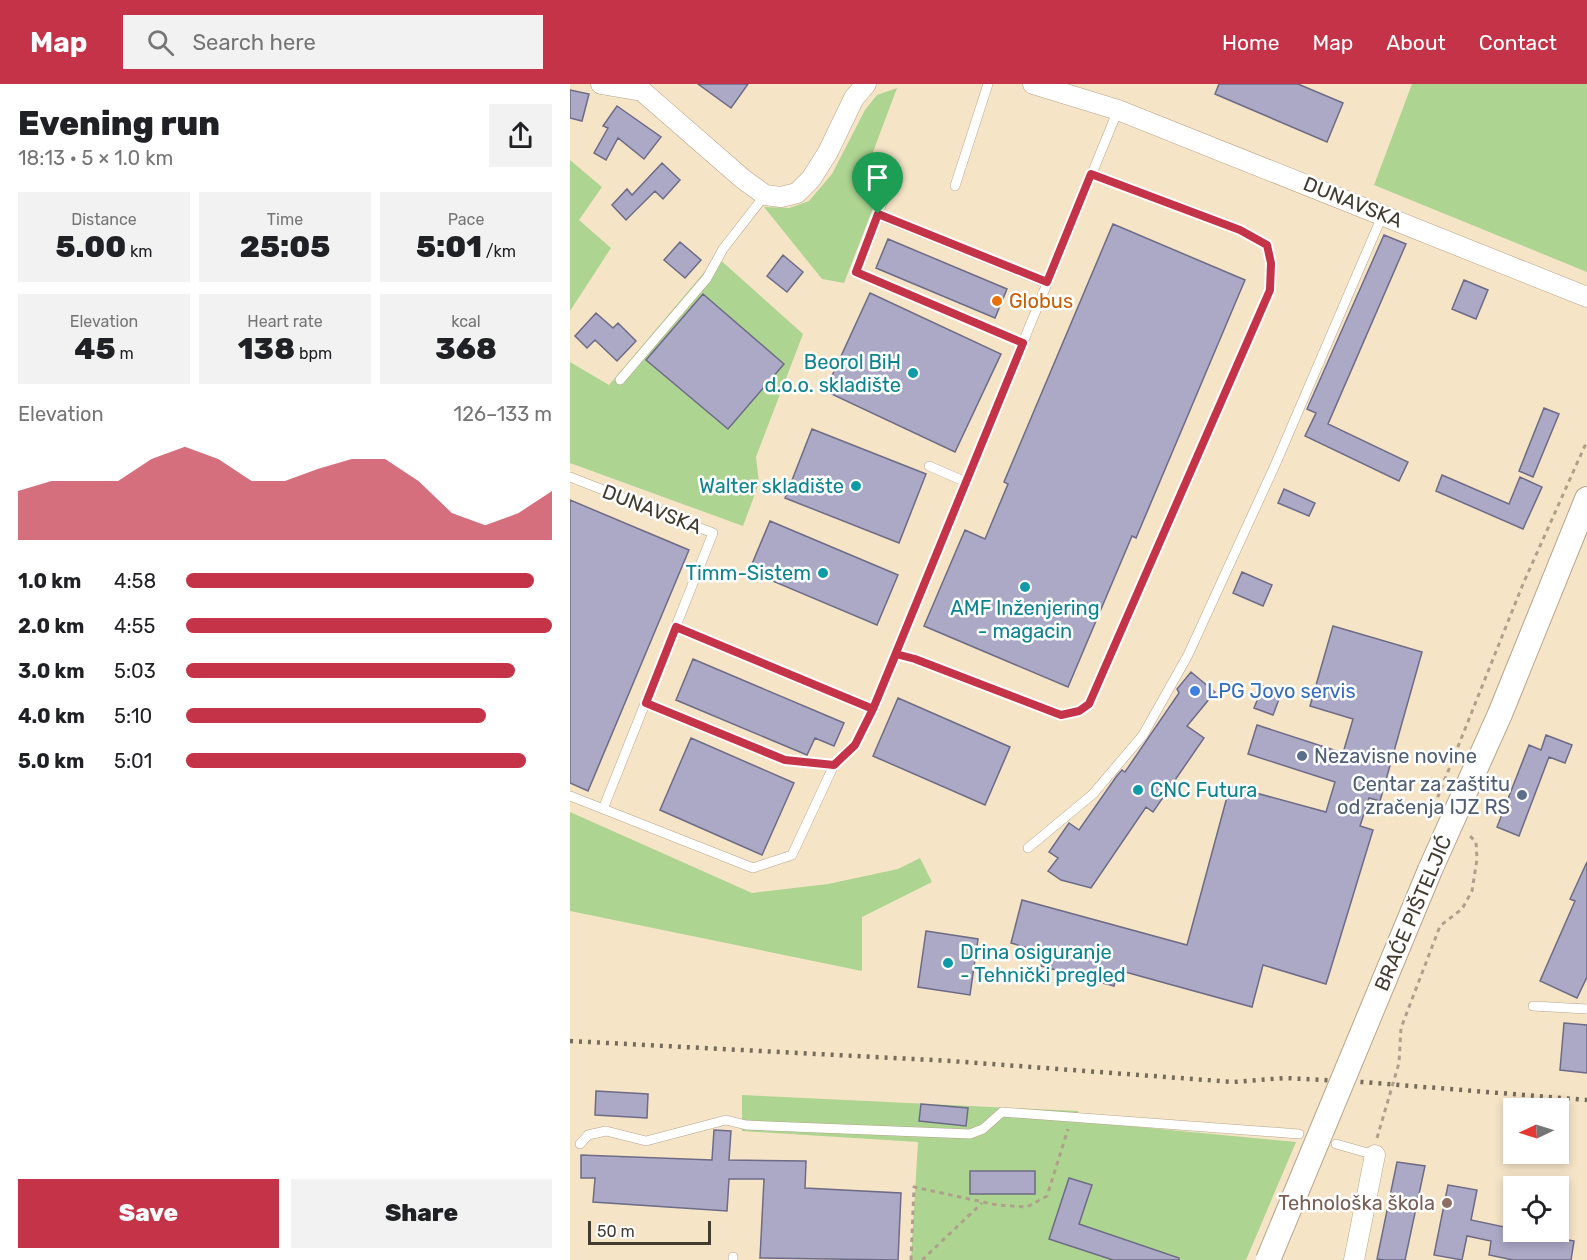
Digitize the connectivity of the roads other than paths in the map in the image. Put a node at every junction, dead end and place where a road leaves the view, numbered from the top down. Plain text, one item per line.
1 (601, 84) edge
2 (866, 84) edge
3 (988, 84) edge
4 (1043, 85) edge
5 (1118, 110) junction
6 (1091, 174) junction
7 (890, 182) dead end
8 (955, 186) dead end
9 (765, 195) junction
10 (878, 214) junction
11 (1383, 214) junction
12 (1047, 282) junction
13 (1587, 297) edge
14 (1023, 343) junction
15 (620, 380) dead end
16 (929, 466) dead end
17 (570, 477) edge
18 (966, 482) junction
19 (1587, 499) edge
20 (676, 627) junction
21 (896, 654) junction
22 (646, 703) junction
23 (873, 709) junction
24 (834, 765) junction
25 (570, 796) edge
26 (603, 809) junction
27 (1028, 848) dead end
28 (1533, 1006) dead end
29 (1587, 1009) edge
30 (1299, 1134) dead end
31 (580, 1144) dead end
32 (1336, 1144) dead end
33 (1375, 1155) joint
34 (1268, 1260) edge
35 (1354, 1260) edge

1 - 9 street
2 - 9 street
3 - 8 lane
4 - 5 street, DUNAVSKA
5 - 6 lane
5 - 11 street, DUNAVSKA
6 - 12 lane
6 - 21 lane
7 - 10 lane
9 - 15 lane
10 - 12 lane
10 - 14 lane
11 - 13 street, DUNAVSKA
11 - 27 lane
12 - 14 lane
14 - 18 lane
16 - 18 lane
17 - 20 lane, DUNAVSKA
18 - 21 lane
19 - 34 street, BRAĆE PIŠTELJIĆ, bridge
20 - 22 lane, DUNAVSKA
20 - 23 lane
21 - 23 lane
22 - 24 lane
22 - 26 lane, DUNAVSKA
23 - 24 lane
24 - 26 lane
25 - 26 lane
28 - 29 lane
30 - 31 lane
32 - 33 lane
33 - 35 street

